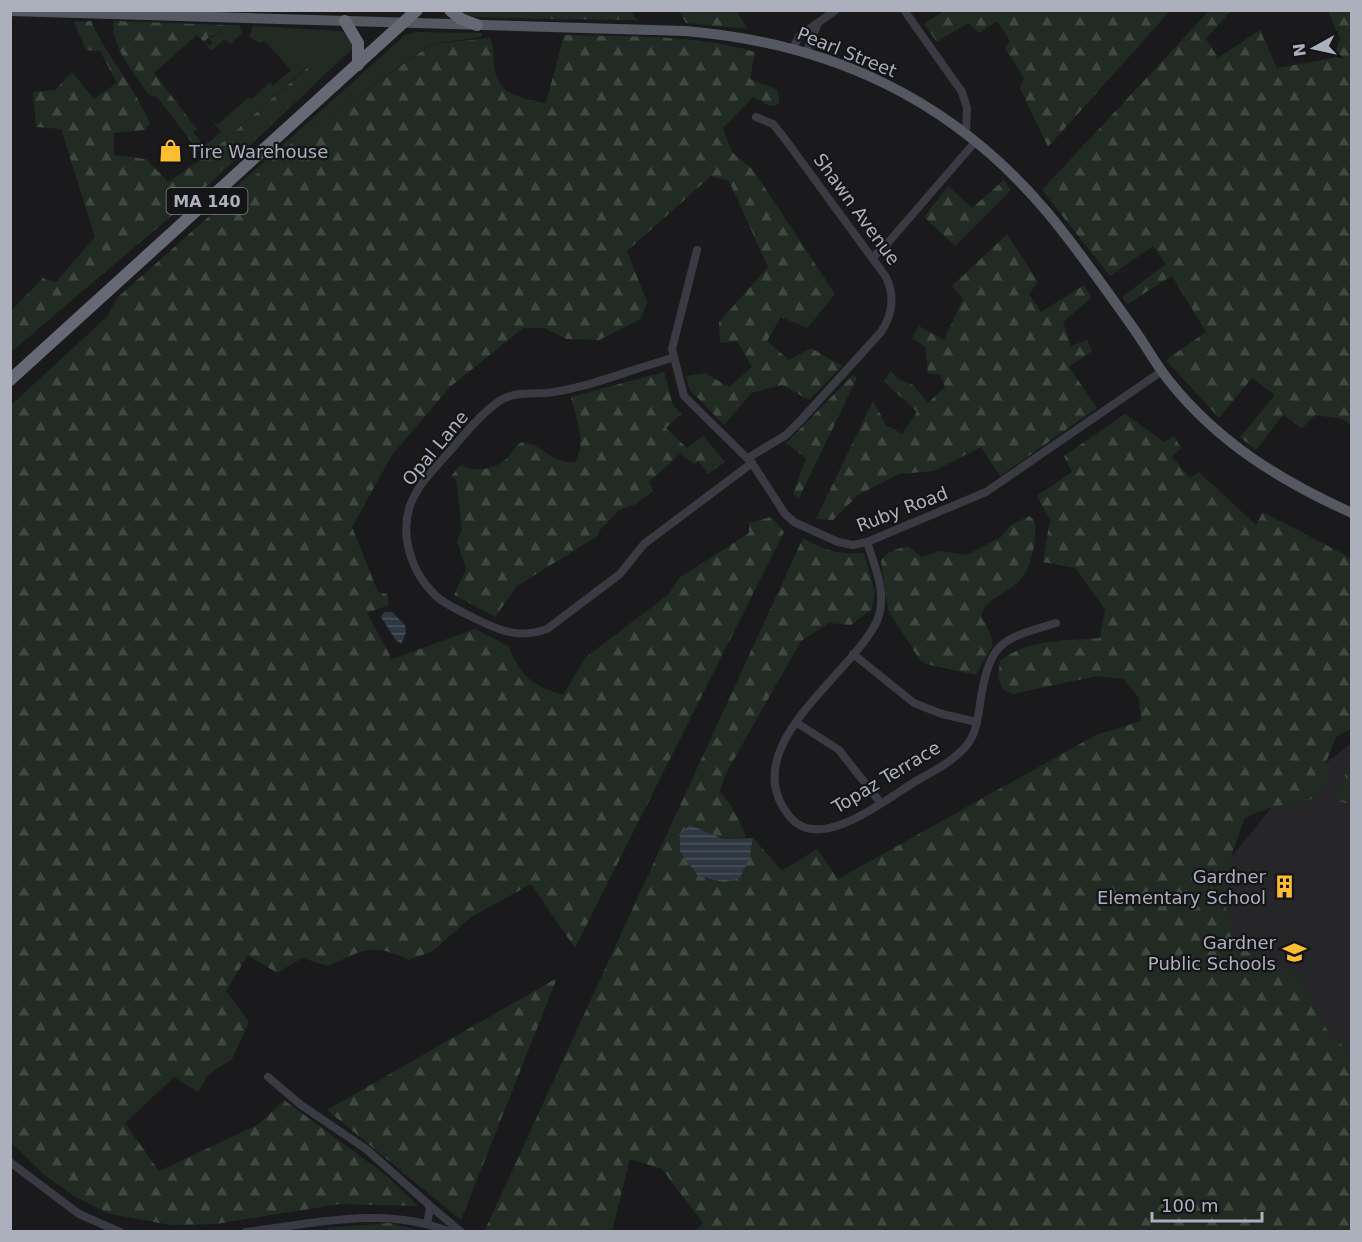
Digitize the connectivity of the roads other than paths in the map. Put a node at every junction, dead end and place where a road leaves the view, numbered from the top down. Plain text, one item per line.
1 (417, 10) edge
2 (450, 10) edge
3 (836, 10) edge
4 (904, 10) edge
5 (10, 11) edge
6 (345, 21) junction
7 (819, 22) junction
8 (403, 23) junction
9 (477, 25) junction
10 (794, 47) junction
11 (807, 51) junction
12 (358, 65) junction
13 (756, 117) dead end
14 (971, 138) junction
15 (697, 250) dead end
16 (873, 257) junction
17 (673, 358) junction
18 (1162, 371) junction
19 (10, 380) edge
20 (750, 460) junction
21 (1352, 513) edge
22 (867, 542) junction
23 (1056, 623) dead end
24 (853, 654) junction
25 (977, 722) junction
26 (797, 723) junction
27 (880, 802) junction
28 (268, 1077) dead end
29 (10, 1162) edge
30 (428, 1204) junction
31 (427, 1224) junction
32 (120, 1232) edge
33 (246, 1232) edge
34 (450, 1232) edge
35 (461, 1232) edge

1 - 8 highway, MA 140
2 - 9 highway
3 - 7 street
4 - 14 street
5 - 6 main road, Pearl Street
6 - 8 main road, Pearl Street
6 - 12 highway
7 - 10 street
7 - 11 street
8 - 9 main road, Pearl Street
8 - 12 highway, MA 140
9 - 10 main road, Pearl Street
10 - 11 main road, Pearl Street
11 - 14 main road, Pearl Street
12 - 19 highway, MA 140
13 - 16 street, Shawn Avenue
14 - 16 street
14 - 18 main road, Pearl Street
15 - 17 street, Ruby Road
16 - 20 street, Shawn Avenue
17 - 20 street, Ruby Road
17 - 20 street, Opal Lane
18 - 21 main road, Pearl Street
18 - 22 street, Ruby Road
20 - 22 street, Ruby Road
22 - 24 street, Topaz Terrace
23 - 25 street, Topaz Terrace
24 - 25 street
24 - 26 street, Topaz Terrace
25 - 27 street, Topaz Terrace
26 - 27 street
26 - 27 street, Topaz Terrace
28 - 30 street
29 - 32 street
30 - 31 street
30 - 35 street
31 - 33 street
31 - 34 street

